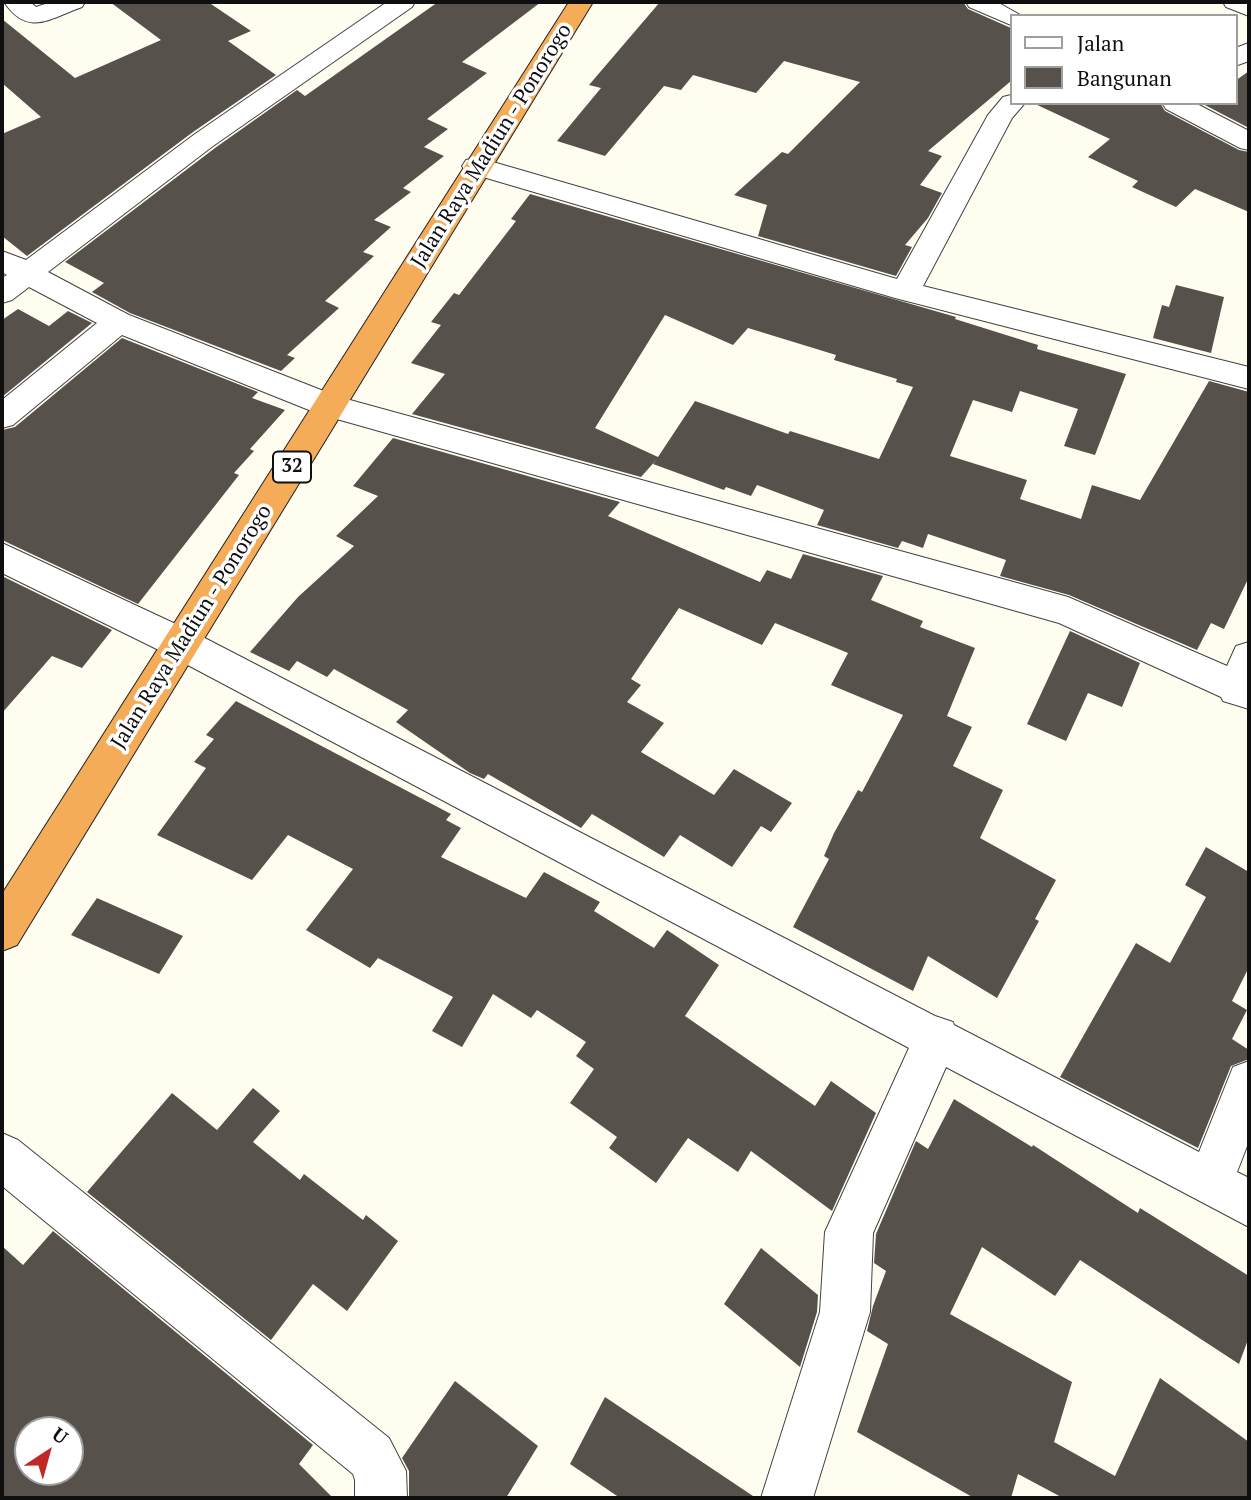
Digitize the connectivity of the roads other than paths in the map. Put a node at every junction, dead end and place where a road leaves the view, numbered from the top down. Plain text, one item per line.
1 (74, 2) edge
2 (403, 2) edge
3 (580, 2) edge
4 (978, 2) edge
5 (1235, 2) edge
6 (1249, 9) edge
7 (20, 15) edge
8 (1010, 18) edge
9 (1010, 105) edge
10 (1179, 105) edge
11 (1249, 142) edge
12 (476, 166) junction
13 (14, 267) edge
14 (905, 291) junction
15 (2, 293) edge
16 (118, 322) junction
17 (1249, 378) edge
18 (330, 406) junction
19 (2, 417) edge
20 (2, 557) edge
21 (182, 644) junction
22 (1245, 680) edge
23 (2, 931) edge
24 (936, 1037) junction
25 (1249, 1083) edge
26 (2, 1156) edge
27 (1210, 1182) junction
28 (1249, 1203) edge
29 (381, 1498) edge
30 (787, 1498) edge

1 - 7 street
2 - 13 street
3 - 12 highway, Jalan Raya Madiun - Ponorogo / 32
4 - 8 street
5 - 6 street
9 - 14 street
10 - 11 street
12 - 14 street
12 - 18 highway, Jalan Raya Madiun - Ponorogo / 32
13 - 15 street
13 - 16 street
14 - 17 street
16 - 18 street
16 - 19 street
18 - 21 highway, Jalan Raya Madiun - Ponorogo / 32
18 - 22 street
20 - 21 street
21 - 23 highway, Jalan Raya Madiun - Ponorogo / 32
21 - 24 street
24 - 27 street
24 - 30 street
25 - 27 street
26 - 29 street
27 - 28 street

